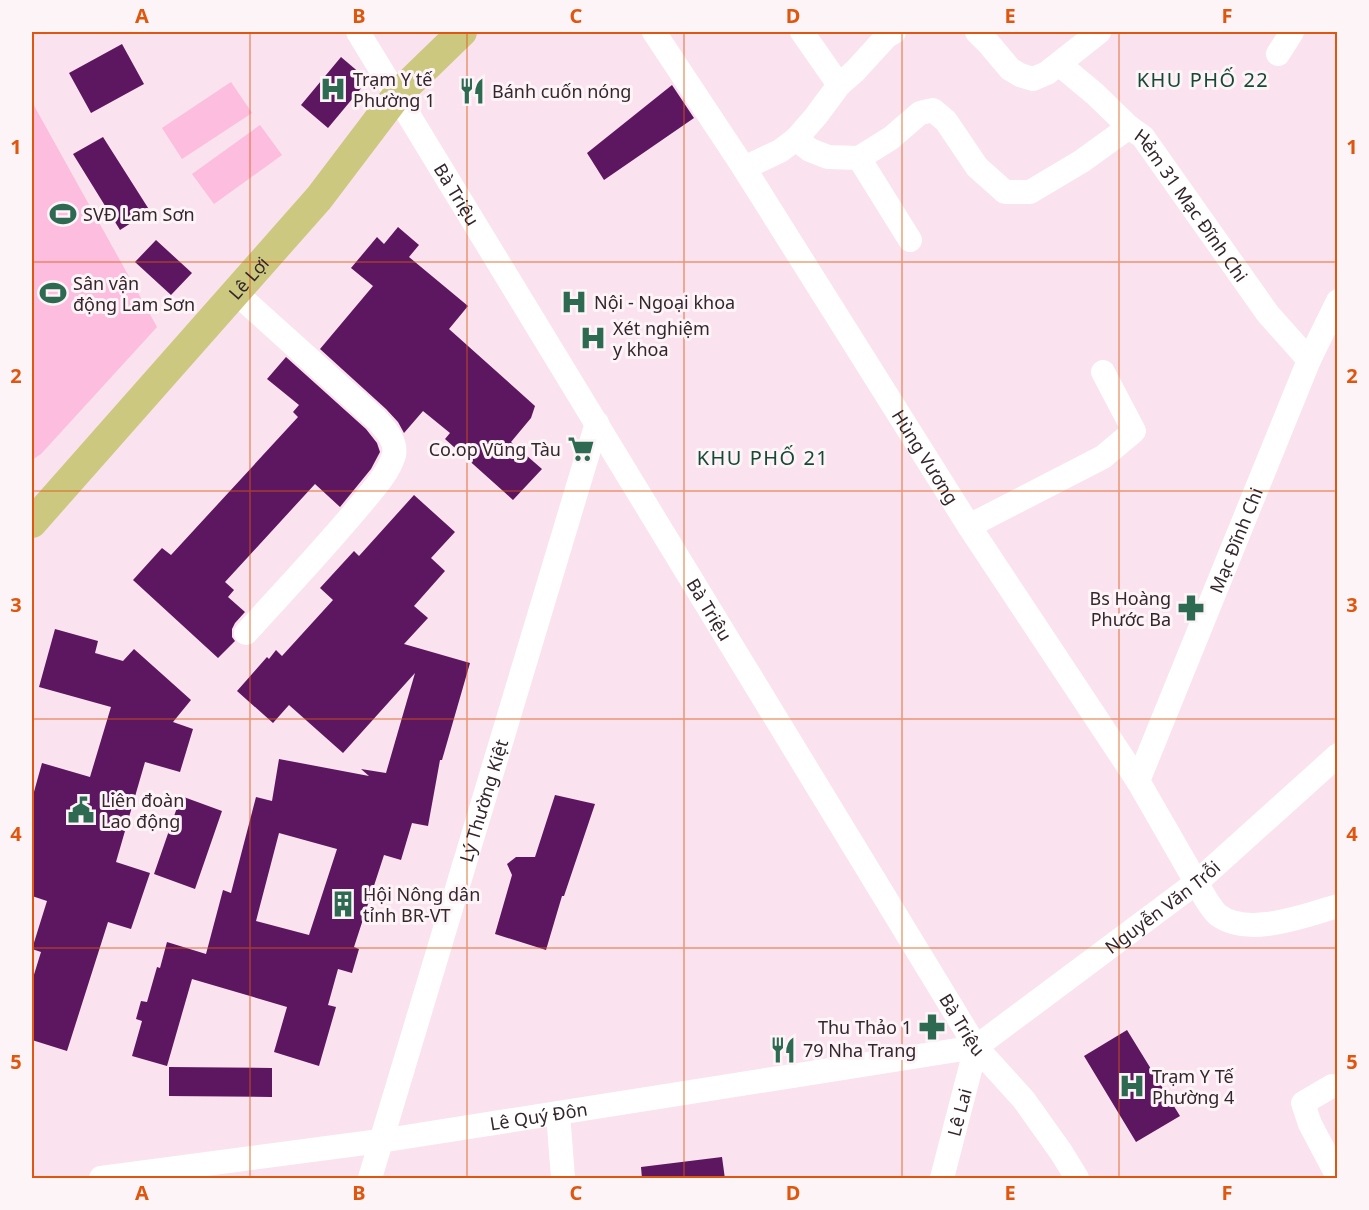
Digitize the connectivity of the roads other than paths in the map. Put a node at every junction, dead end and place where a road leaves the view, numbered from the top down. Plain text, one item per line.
1 (358, 32) edge
2 (462, 32) edge
3 (654, 32) edge
4 (802, 32) edge
5 (894, 32) edge
6 (977, 32) edge
7 (1099, 32) edge
8 (1292, 32) edge
9 (1278, 54) dead end
10 (1059, 64) junction
11 (839, 85) junction
12 (397, 95) junction
13 (1129, 127) junction
14 (796, 139) junction
15 (859, 159) junction
16 (744, 168) junction
17 (910, 240) dead end
18 (235, 292) junction
19 (1338, 301) edge
20 (1309, 360) junction
21 (1103, 372) dead end
22 (597, 423) junction
23 (32, 523) edge
24 (969, 526) junction
25 (246, 633) dead end
26 (1338, 755) edge
27 (1138, 781) junction
28 (1197, 882) junction
29 (1338, 906) edge
30 (976, 1047) junction
31 (1332, 1086) dead end
32 (558, 1113) junction
33 (380, 1141) junction
34 (1338, 1177) edge
35 (101, 1179) edge
36 (370, 1179) edge
37 (563, 1179) edge
38 (942, 1179) edge
39 (1077, 1179) edge

1 - 12 street, Bà Triệu
2 - 12 main road, Lê Lợi
3 - 16 street, Hùng Vương
4 - 11 street
5 - 11 street
6 - 10 street
7 - 10 street
8 - 9 street
10 - 13 street, Hẻm 31 Mạc Đĩnh Chi
11 - 14 street
12 - 18 main road, Lê Lợi
12 - 22 street, Bà Triệu
13 - 15 street
13 - 20 street, Hẻm 31 Mạc Đĩnh Chi
14 - 15 street
14 - 16 street
15 - 17 street
16 - 24 street, Hùng Vương
18 - 23 main road, Lê Lợi
18 - 25 street
19 - 20 street, Mạc Đĩnh Chi
20 - 27 street, Mạc Đĩnh Chi
21 - 24 street
22 - 30 street, Bà Triệu
22 - 33 street, Lý Thường Kiệt
24 - 27 street, Hùng Vương
26 - 28 street, Nguyễn Văn Trỗi
27 - 28 street, Hùng Vương
28 - 29 street, Hùng Vương
28 - 30 street, Nguyễn Văn Trỗi
30 - 32 street, Lê Quý Đôn
30 - 38 street, Lê Lai
30 - 39 street, Bà Triệu
31 - 34 street
32 - 33 street, Lê Quý Đôn
32 - 37 street
33 - 35 street, Lê Quý Đôn
33 - 36 street, Lý Thường Kiệt

